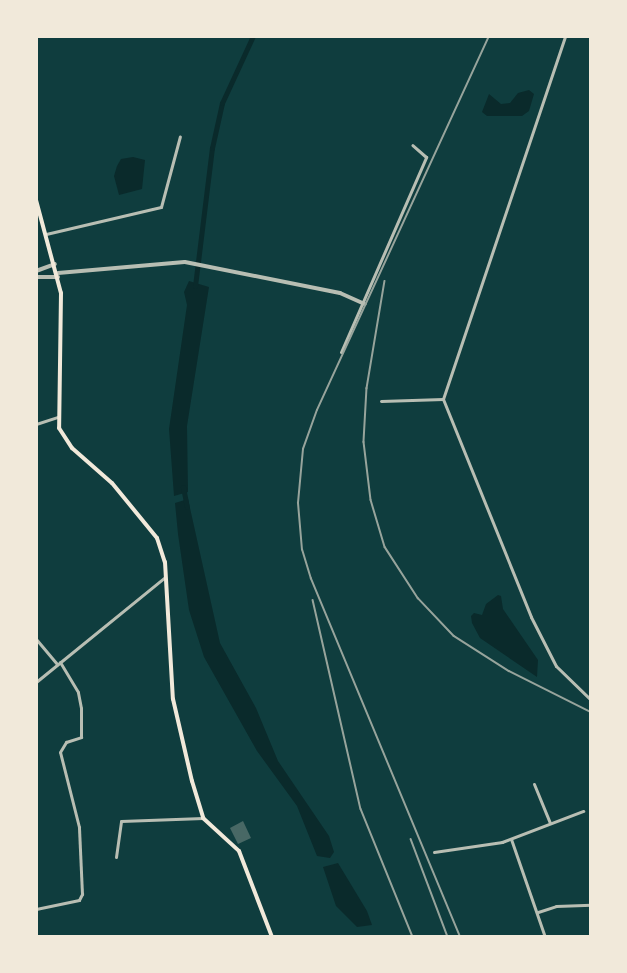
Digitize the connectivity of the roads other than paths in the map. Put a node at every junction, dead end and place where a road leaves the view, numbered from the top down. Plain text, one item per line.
1 (565, 36) edge
2 (180, 136) dead end
3 (412, 145) dead end
4 (36, 200) edge
5 (46, 234) junction
6 (55, 264) junction
7 (36, 271) edge
8 (58, 275) junction
9 (36, 277) edge
10 (364, 304) junction
11 (341, 352) dead end
12 (443, 399) junction
13 (381, 401) dead end
14 (58, 417) junction
15 (36, 424) edge
16 (164, 578) junction
17 (36, 639) edge
18 (58, 663) junction
19 (36, 682) edge
20 (591, 700) edge
21 (534, 784) dead end
22 (582, 811) dead end
23 (203, 818) junction
24 (550, 823) junction
25 (511, 839) junction
26 (434, 852) dead end
27 (116, 857) dead end
28 (591, 905) edge
29 (36, 909) edge
30 (538, 912) junction
31 (272, 937) edge
32 (545, 937) edge

1 - 12 street
2 - 5 street
3 - 10 street
4 - 5 main road
5 - 6 main road
6 - 7 street
6 - 8 main road
8 - 9 street
8 - 10 street
8 - 14 main road
10 - 11 street
12 - 13 street
12 - 20 street
14 - 15 street
14 - 16 main road
16 - 18 street
16 - 23 main road
17 - 18 street
18 - 19 street
18 - 29 street
21 - 24 street
22 - 24 street
23 - 27 street
23 - 31 main road
24 - 25 street
25 - 26 street
25 - 30 street
28 - 30 street
30 - 32 street

